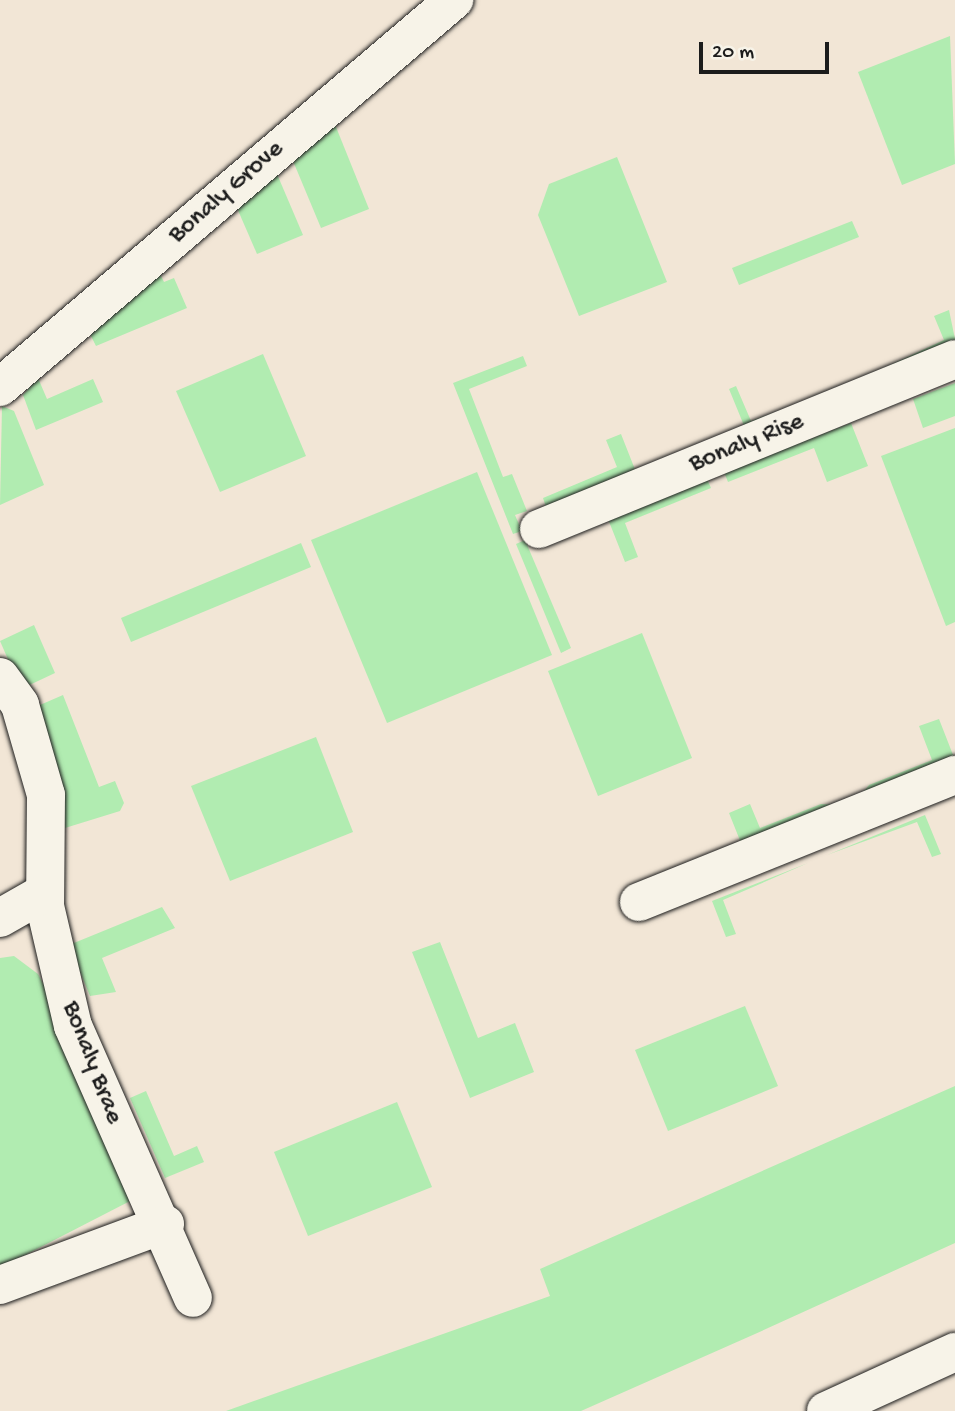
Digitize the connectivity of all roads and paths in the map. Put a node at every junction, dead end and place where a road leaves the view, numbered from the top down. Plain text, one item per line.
1 (454, 0) edge
2 (955, 359) edge
3 (0, 387) edge
4 (539, 529) dead end
5 (0, 677) edge
6 (955, 775) edge
7 (44, 893) junction
8 (639, 902) dead end
9 (0, 918) edge
10 (164, 1224) junction
11 (0, 1285) edge
12 (193, 1298) dead end
13 (955, 1352) edge
14 (826, 1411) edge

1 - 3 main road, Bonaly Grove
2 - 4 main road, Bonaly Rise
5 - 7 main road, Bonaly Brae
6 - 8 main road
7 - 9 main road
7 - 10 main road, Bonaly Brae
10 - 11 main road
10 - 12 main road, Bonaly Brae
13 - 14 main road

